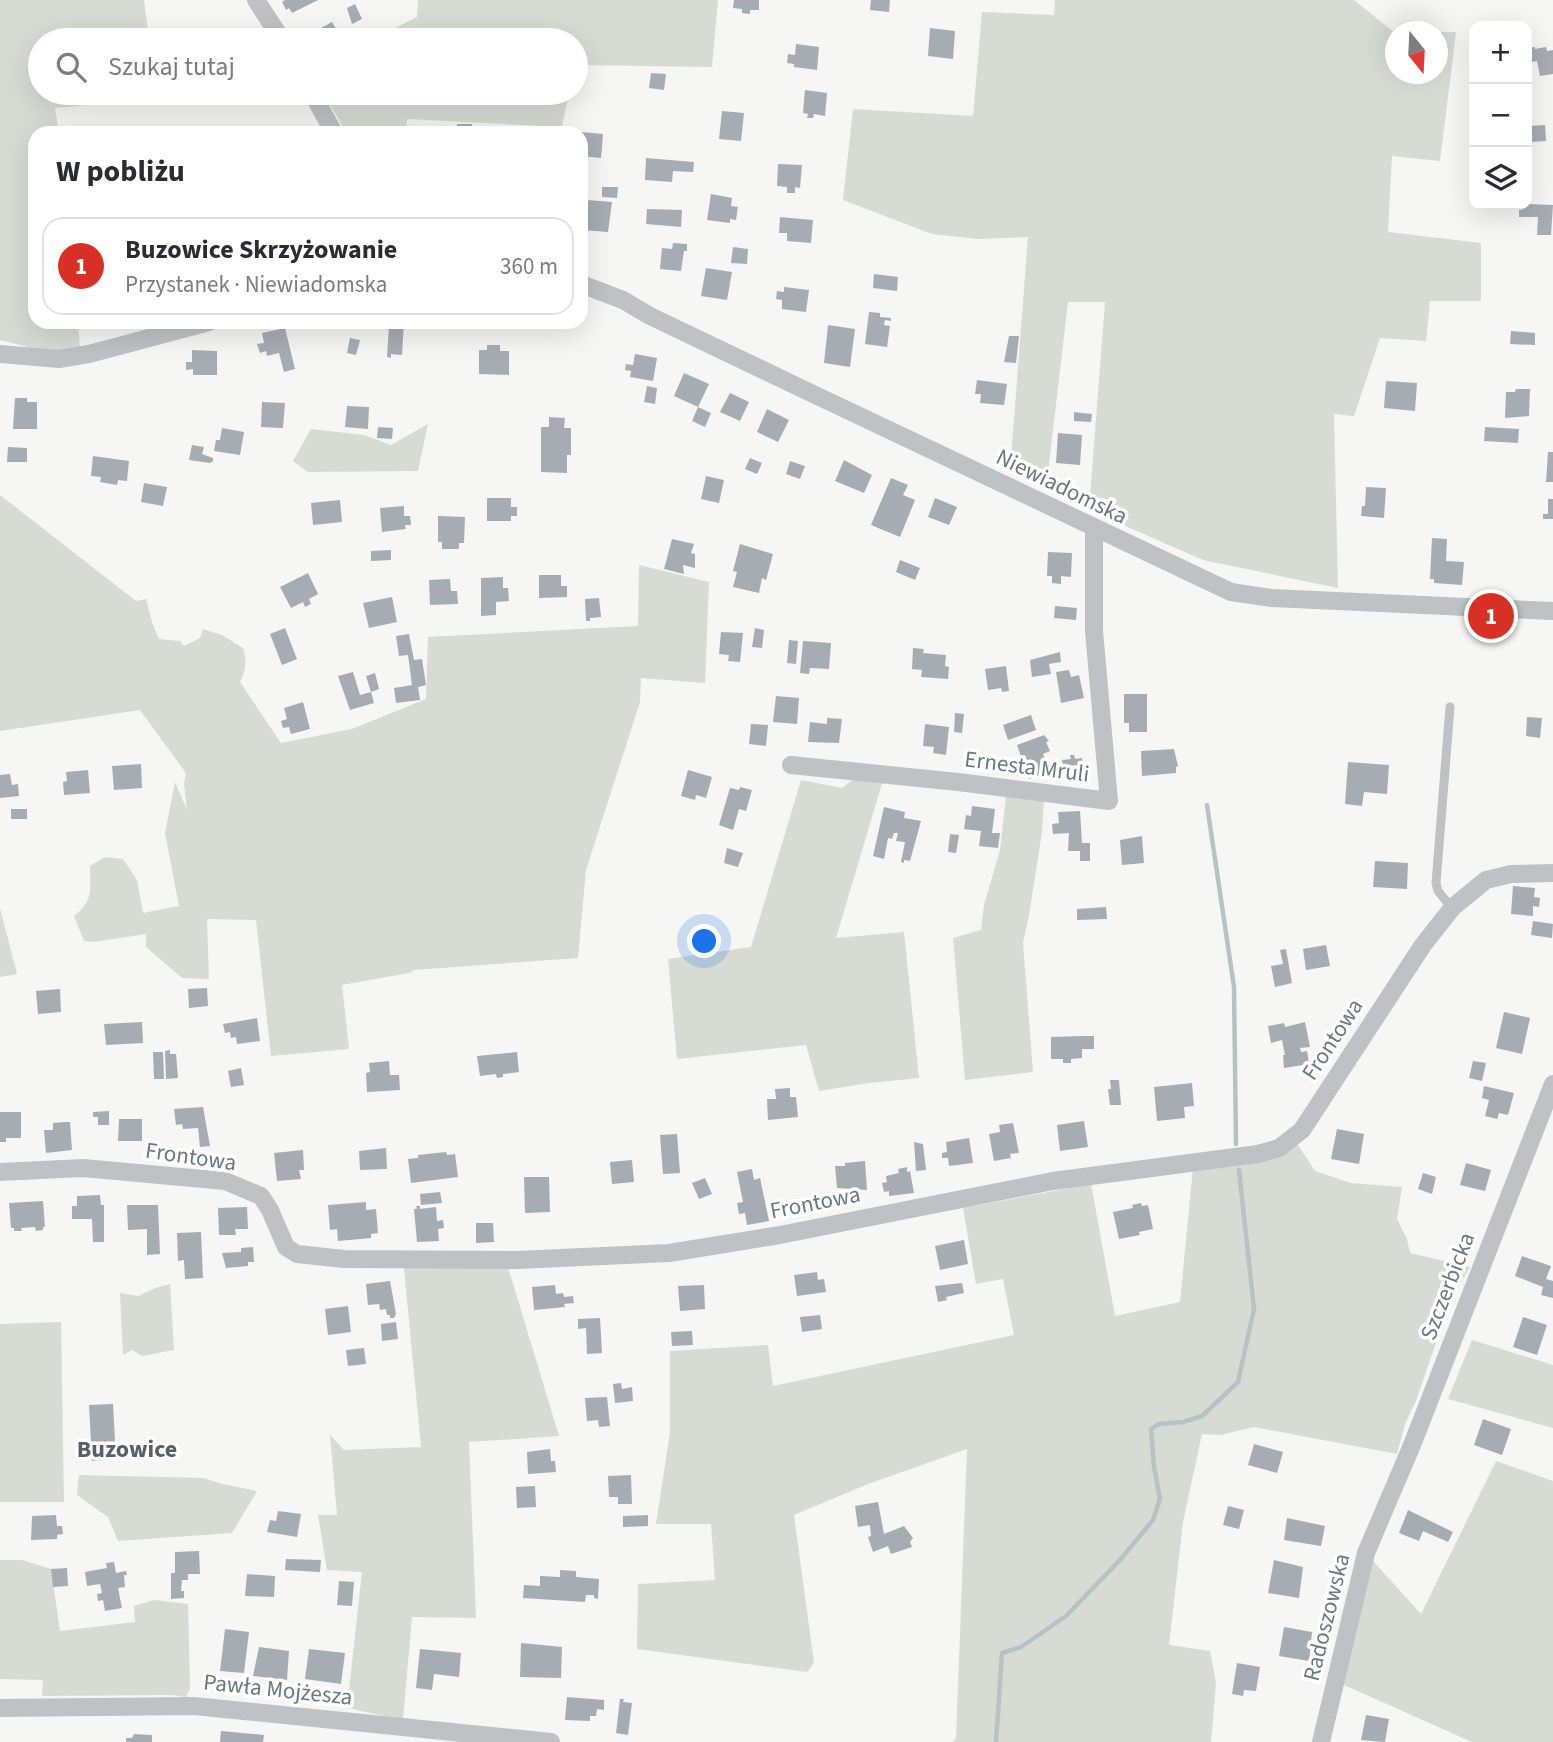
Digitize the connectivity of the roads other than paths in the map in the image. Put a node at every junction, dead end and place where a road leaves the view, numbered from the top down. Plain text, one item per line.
1 (256, 0) edge
2 (274, 28) edge
3 (319, 105) edge
4 (330, 126) edge
5 (588, 287) edge
6 (183, 329) edge
7 (0, 354) edge
8 (1094, 527) junction
9 (1553, 611) edge
10 (1450, 707) dead end
11 (790, 765) dead end
12 (1546, 873) edge
13 (1452, 908) junction
14 (1553, 1084) edge
15 (0, 1172) edge
16 (1385, 1506) joint
17 (0, 1708) edge
18 (551, 1742) edge
19 (1321, 1742) edge

1 - 2 street
3 - 4 street
5 - 8 street, Niewiadomska
6 - 7 street
8 - 9 street, Niewiadomska
8 - 11 street, Ernesta Mruli
10 - 13 lane
12 - 13 street, Frontowa
13 - 15 street, Frontowa
14 - 16 street, Szczerbicka
16 - 19 street, Radoszowska
17 - 18 street, Pawła Mojżesza

